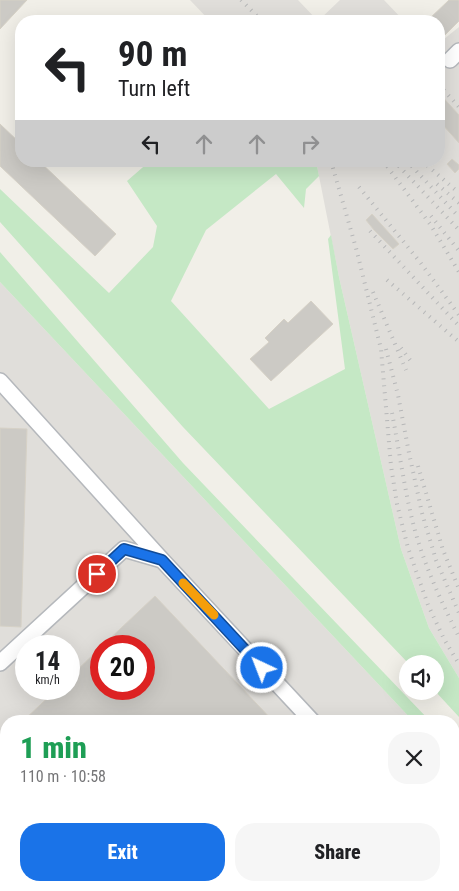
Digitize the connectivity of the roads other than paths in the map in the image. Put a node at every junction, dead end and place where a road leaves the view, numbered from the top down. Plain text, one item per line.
1 (0, 381) edge
2 (162, 560) junction
3 (0, 662) edge
4 (306, 715) edge

1 - 2 lane
2 - 3 lane
2 - 4 lane

